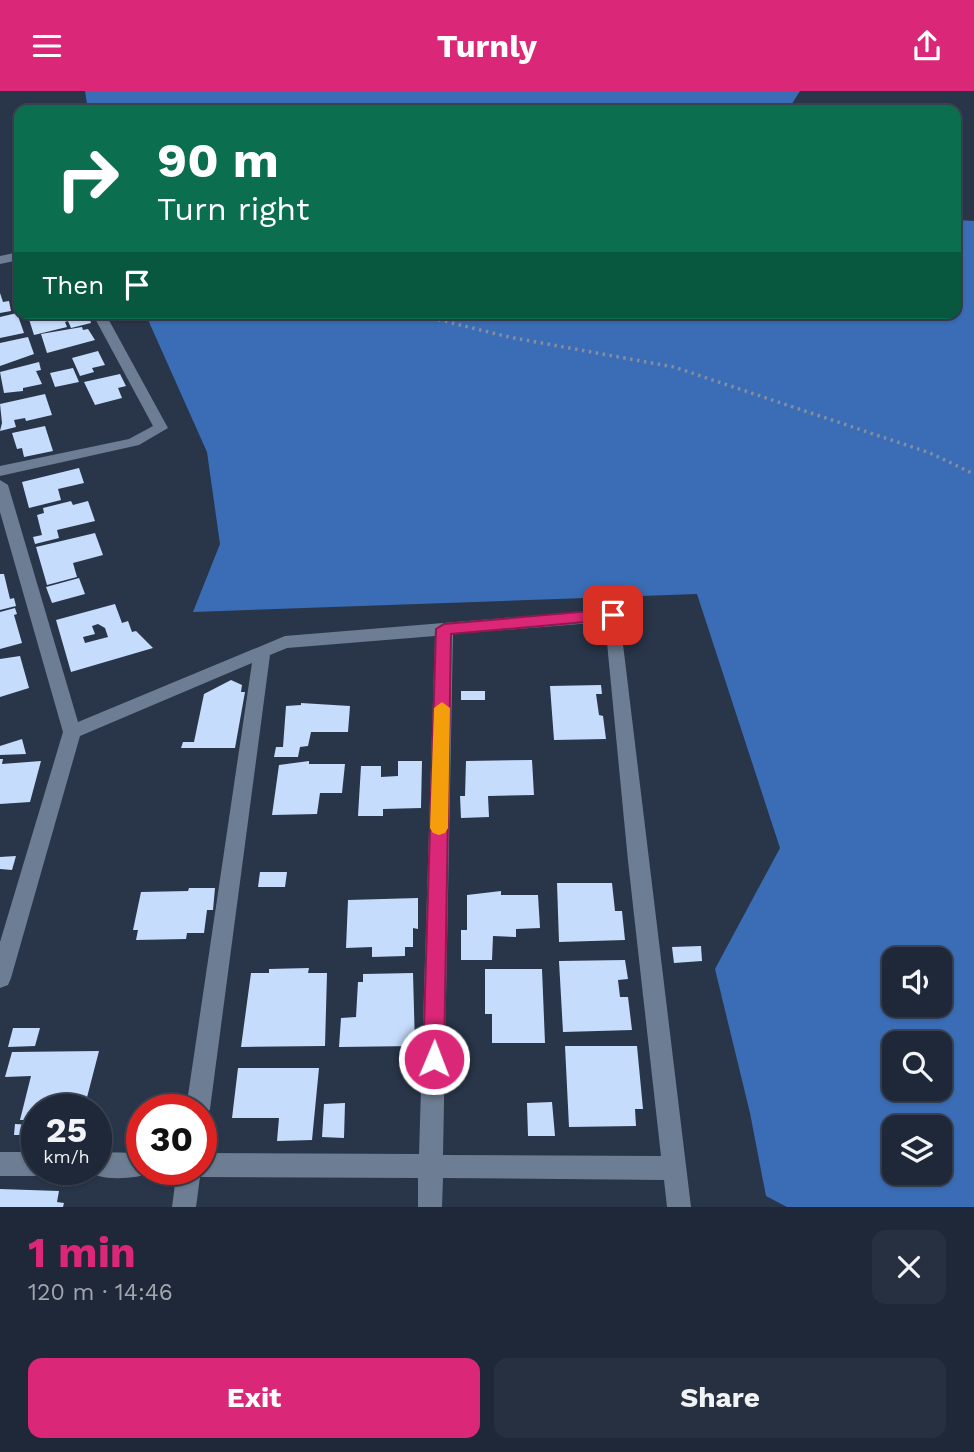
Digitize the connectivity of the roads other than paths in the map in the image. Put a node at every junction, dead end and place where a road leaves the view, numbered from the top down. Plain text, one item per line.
1 (101, 319) edge
2 (0, 471) edge
3 (0, 485) edge
4 (444, 629) junction
5 (262, 652) junction
6 (72, 732) junction
7 (3, 954) edge
8 (0, 978) edge
9 (200, 1094) edge
10 (0, 1164) edge
11 (21, 1164) edge
12 (217, 1165) edge
13 (431, 1167) junction
14 (675, 1168) junction
15 (187, 1185) edge
16 (184, 1207) edge
17 (430, 1207) edge
18 (679, 1207) edge

1 - 2 street
3 - 6 street
4 - 5 street
4 - 13 street
4 - 14 street
5 - 6 street
5 - 9 street
6 - 7 street
7 - 8 street
10 - 11 street
12 - 13 street
13 - 14 street
13 - 17 street
14 - 18 street
15 - 16 street

